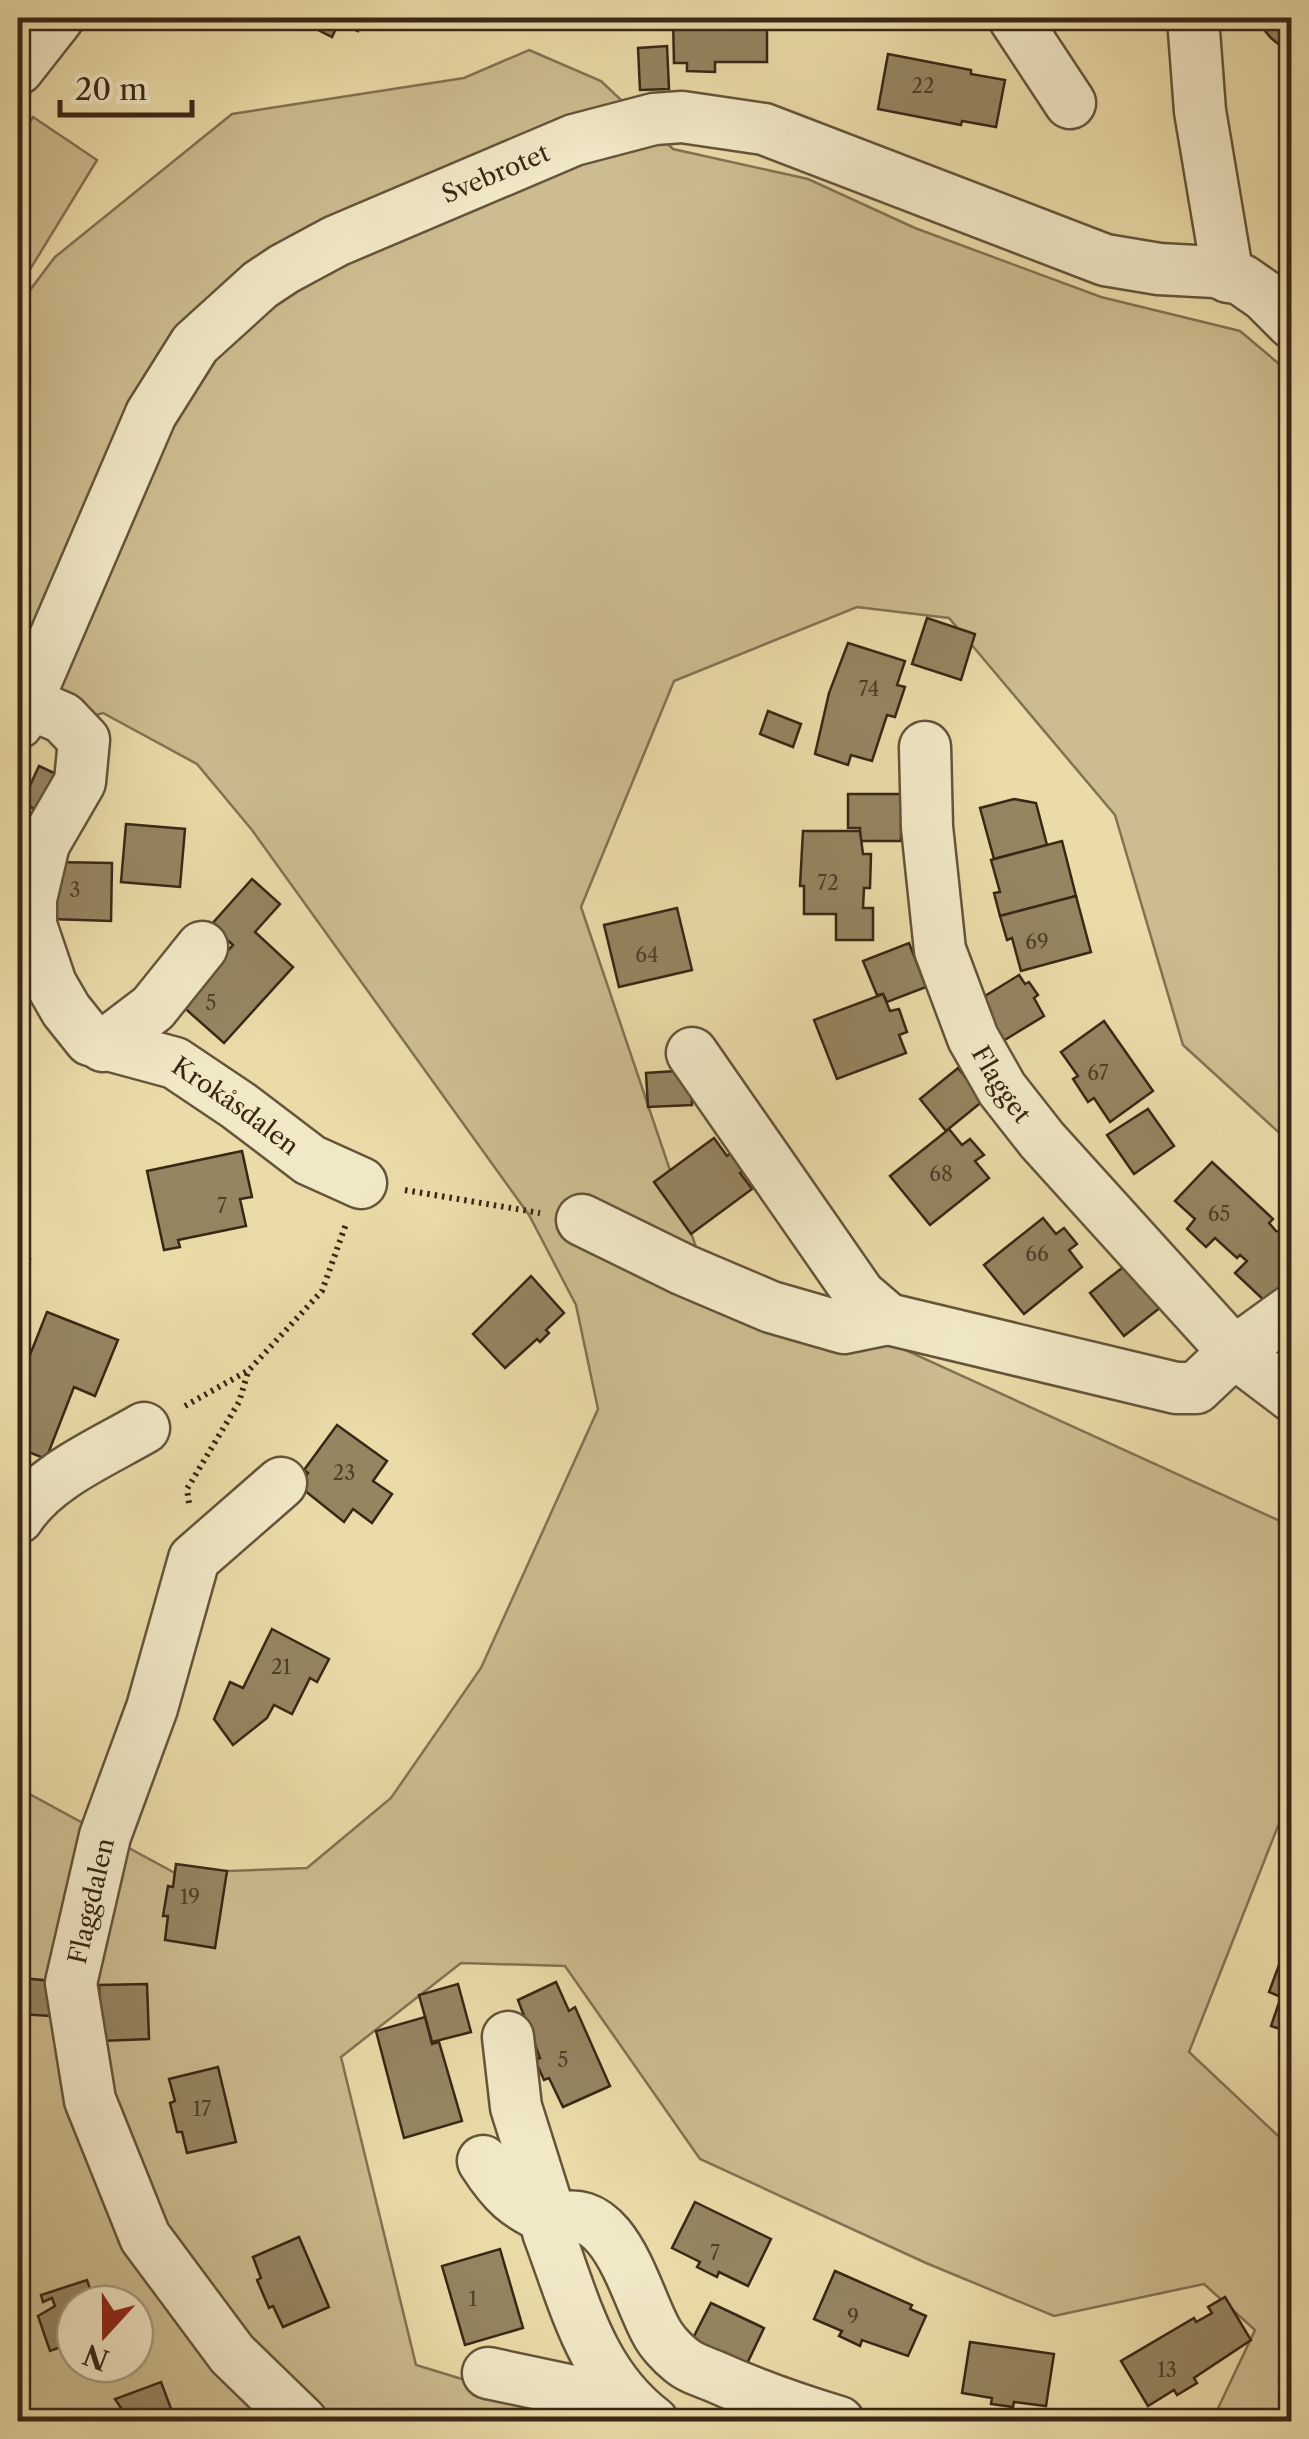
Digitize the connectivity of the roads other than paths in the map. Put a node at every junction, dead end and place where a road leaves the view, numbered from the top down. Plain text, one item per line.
1 (58, 18) edge
2 (1014, 18) edge
3 (1193, 18) edge
4 (18, 69) edge
5 (1070, 103) dead end
6 (1228, 276) junction
7 (1292, 323) edge
8 (22, 712) edge
9 (925, 747) dead end
10 (202, 947) dead end
11 (103, 1046) junction
12 (692, 1053) dead end
13 (361, 1183) road end
14 (582, 1220) road end
15 (1292, 1310) edge
16 (888, 1319) junction
17 (1234, 1352) junction
18 (1292, 1396) edge
19 (144, 1428) road end
20 (281, 1483) dead end
21 (18, 1518) edge
22 (508, 2038) dead end
23 (483, 2161) dead end
24 (552, 2221) junction
25 (488, 2373) dead end
26 (641, 2412) edge
27 (302, 2422) edge
28 (839, 2422) edge

1 - 4 street
2 - 5 street
3 - 6 street
6 - 7 street, Svebrotet
6 - 8 street, Svebrotet
8 - 11 street
9 - 17 street, Flagget
10 - 11 street
11 - 13 street, Krokåsdalen
12 - 16 street
14 - 16 street
15 - 17 street
16 - 17 street
17 - 18 street, Flagget
19 - 21 street
20 - 27 street, Flaggdalen
22 - 24 street
23 - 24 street
24 - 26 street
24 - 28 street
25 - 26 street

